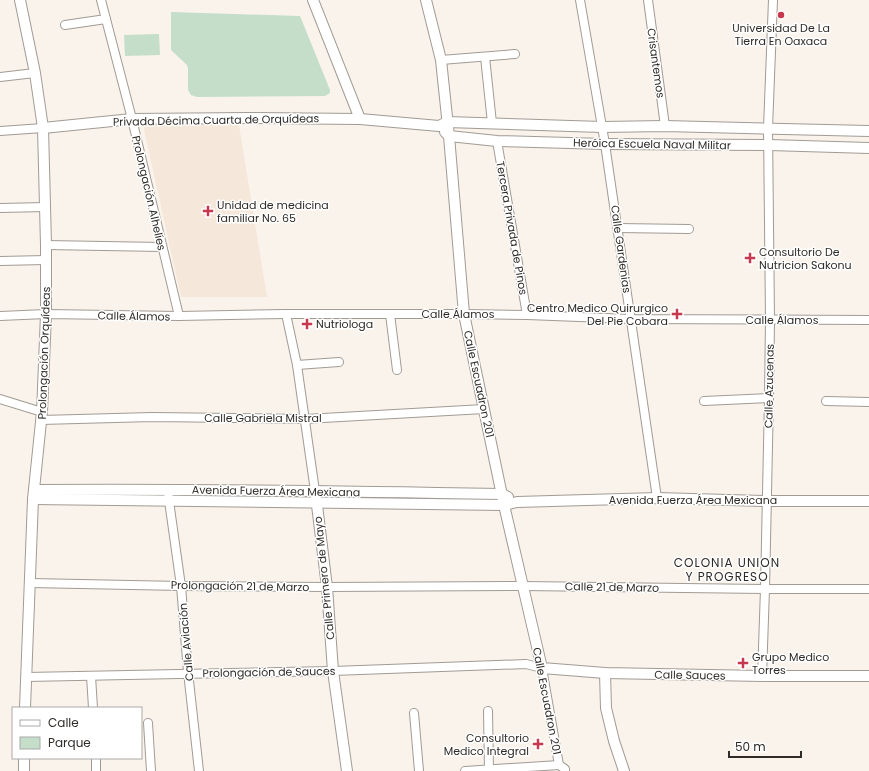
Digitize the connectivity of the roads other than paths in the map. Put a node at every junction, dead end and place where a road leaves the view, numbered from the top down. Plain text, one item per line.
1 (20, 0) edge
2 (101, 0) edge
3 (313, 0) edge
4 (426, 0) edge
5 (580, 0) edge
6 (648, 0) edge
7 (773, 0) edge
8 (106, 19) junction
9 (65, 25) dead end
10 (515, 54) dead end
11 (485, 57) junction
12 (441, 60) junction
13 (35, 73) junction
14 (0, 77) edge
15 (132, 119) junction
16 (360, 119) junction
17 (492, 123) junction
18 (443, 124) junction
19 (665, 126) junction
20 (602, 127) junction
21 (43, 128) junction
22 (768, 128) junction
23 (0, 131) edge
24 (869, 131) edge
25 (449, 136) junction
26 (497, 140) junction
27 (605, 144) junction
28 (769, 145) junction
29 (869, 148) edge
30 (46, 207) junction
31 (0, 208) edge
32 (618, 228) junction
33 (689, 230) dead end
34 (46, 245) junction
35 (162, 247) junction
36 (46, 260) junction
37 (0, 261) edge
38 (46, 314) junction
39 (286, 314) junction
40 (390, 314) junction
41 (464, 314) junction
42 (527, 315) junction
43 (0, 316) edge
44 (179, 316) junction
45 (631, 319) junction
46 (770, 320) junction
47 (869, 320) edge
48 (339, 362) dead end
49 (297, 365) junction
50 (397, 370) dead end
51 (769, 398) junction
52 (0, 399) edge
53 (704, 401) dead end
54 (826, 401) dead end
55 (869, 402) edge
56 (484, 409) junction
57 (42, 416) junction
58 (305, 419) junction
59 (168, 490) junction
60 (315, 491) junction
61 (33, 494) junction
62 (502, 494) junction
63 (657, 498) junction
64 (169, 501) junction
65 (767, 501) junction
66 (869, 501) edge
67 (316, 502) junction
68 (516, 502) junction
69 (504, 505) junction
70 (30, 583) junction
71 (181, 586) junction
72 (523, 586) junction
73 (327, 587) junction
74 (765, 589) junction
75 (869, 589) edge
76 (512, 664) joint
77 (542, 668) junction
78 (333, 671) junction
79 (188, 673) junction
80 (605, 673) junction
81 (91, 676) junction
82 (762, 676) junction
83 (869, 676) edge
84 (26, 677) junction
85 (25, 707) edge
86 (93, 707) edge
87 (488, 711) dead end
88 (414, 712) dead end
89 (148, 723) dead end
90 (24, 759) edge
91 (96, 759) edge
92 (559, 765) junction
93 (489, 770) edge
94 (24, 771) edge
95 (96, 771) edge
96 (151, 771) edge
97 (198, 771) edge
98 (347, 771) edge
99 (419, 771) edge
100 (465, 771) edge
101 (565, 771) edge
102 (624, 771) edge

1 - 13 street, Prolongación Orquídeas
2 - 8 street, Prolongación Alhelíes
3 - 16 street
4 - 12 street
5 - 20 street, Calle Gardenias
6 - 19 street, Crisantemos
7 - 22 street, Calle Azucenas
8 - 9 street
8 - 15 street, Prolongación Alhelíes
10 - 11 street
11 - 12 street
11 - 17 street
12 - 18 street
13 - 14 street
13 - 21 street, Prolongación Orquídeas
15 - 16 street, Privada Décima Cuarta de Orquídeas
15 - 21 street, Privada Décima Cuarta de Orquídeas
15 - 35 street, Prolongación Alhelíes
16 - 18 street, Heróica Escuela Naval Militar
17 - 18 street, Heróica Escuela Naval Militar
17 - 20 street, Heróica Escuela Naval Militar
18 - 25 street
19 - 20 street, Heróica Escuela Naval Militar
19 - 22 street, Heróica Escuela Naval Militar
20 - 27 street, Calle Gardenias
21 - 23 street, Privada Décima Cuarta de Orquídeas
21 - 30 street, Prolongación Orquídeas
22 - 24 street, Heróica Escuela Naval Militar
22 - 28 street, Calle Azucenas
25 - 26 street, Heróica Escuela Naval Militar
25 - 41 street, Calle Escuadron 201
26 - 27 street, Heróica Escuela Naval Militar
26 - 42 street, Tercera Privada de Pinos
27 - 28 street, Heróica Escuela Naval Militar
27 - 32 street, Calle Gardenias
28 - 29 street, Heróica Escuela Naval Militar
28 - 46 street, Calle Azucenas
30 - 31 street
30 - 34 street, Prolongación Orquídeas
32 - 33 street
32 - 45 street, Calle Gardenias
34 - 35 street
34 - 36 street, Prolongación Orquídeas
35 - 44 street, Prolongación Alhelíes
36 - 37 street
36 - 38 street, Prolongación Orquídeas
38 - 43 street, Calle Álamos
38 - 44 street, Calle Álamos
38 - 57 street, Prolongación Orquídeas
39 - 40 street, Calle Álamos
39 - 44 street, Calle Álamos
39 - 49 street, Calle Primero de Mayo
40 - 41 street, Calle Álamos
40 - 50 street
41 - 42 street, Calle Álamos
41 - 56 street, Calle Escuadron 201
42 - 45 street, Calle Álamos
45 - 46 street, Calle Álamos
45 - 63 street, Calle Gardenias
46 - 47 street, Calle Álamos
46 - 51 street, Calle Azucenas
48 - 49 street
49 - 58 street, Calle Primero de Mayo
51 - 53 street
51 - 65 street, Calle Azucenas
52 - 57 street, Calle Gabriela Mistral
54 - 55 street
56 - 58 street, Calle Gabriela Mistral
56 - 62 street, Calle Escuadron 201
57 - 58 street, Calle Gabriela Mistral
57 - 61 street, Prolongación Orquídeas
58 - 60 street, Calle Primero de Mayo
59 - 60 street, Avenida Fuerza Área Mexicana
59 - 61 street, Avenida Fuerza Área Mexicana
59 - 64 street, Calle Aviación
60 - 62 street, Avenida Fuerza Área Mexicana
60 - 67 street, Calle Primero de Mayo
61 - 64 street, Avenida Fuerza Área Mexicana
61 - 70 street, Prolongación Orquídeas
62 - 68 street, Avenida Fuerza Área Mexicana
62 - 69 street, Calle Escuadron 201
63 - 65 street, Avenida Fuerza Área Mexicana
63 - 68 street, Avenida Fuerza Área Mexicana
64 - 67 street, Avenida Fuerza Área Mexicana
64 - 71 street, Calle Aviación
65 - 66 street, Avenida Fuerza Área Mexicana
65 - 74 street, Calle Azucenas
67 - 69 street, Avenida Fuerza Área Mexicana
67 - 73 street, Calle Primero de Mayo
68 - 69 street, Avenida Fuerza Área Mexicana
69 - 72 street, Calle Escuadron 201
70 - 71 street, Prolongación 21 de Marzo
70 - 84 street, Prolongación Orquídeas
71 - 73 street, Prolongación 21 de Marzo
71 - 79 street, Calle Aviación
72 - 73 street, Prolongación 21 de Marzo
72 - 74 street, Calle 21 de Marzo
72 - 77 street, Calle Escuadron 201
73 - 78 street, Calle Primero de Mayo
74 - 75 street, Calle 21 de Marzo
74 - 82 street, Calle Azucenas
76 - 77 street, Calle Sauces
76 - 78 street, Prolongación de Sauces
77 - 80 street, Calle Sauces
77 - 92 street, Calle Escuadron 201
78 - 79 street, Prolongación de Sauces
78 - 98 street, Calle Primero de Mayo
79 - 81 street, Prolongación de Sauces
79 - 97 street, Calle Aviación
80 - 82 street, Calle Sauces
80 - 102 street
81 - 84 street, Prolongación de Sauces
81 - 86 street
82 - 83 street, Calle Sauces
84 - 85 street, Prolongación Orquídeas
87 - 93 street
88 - 99 street
89 - 96 street
90 - 94 street
91 - 95 street
92 - 93 street
92 - 101 street
93 - 100 street

